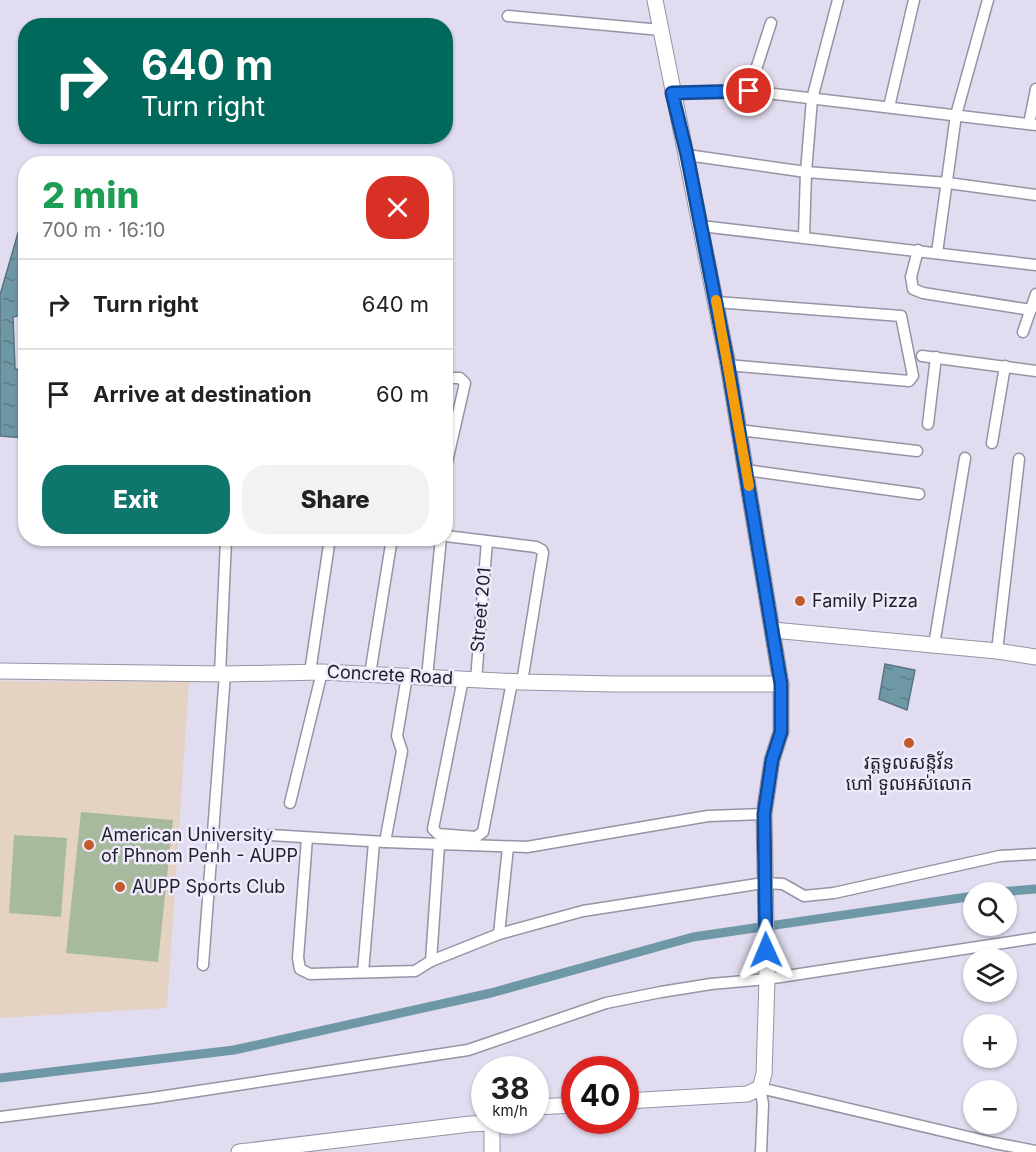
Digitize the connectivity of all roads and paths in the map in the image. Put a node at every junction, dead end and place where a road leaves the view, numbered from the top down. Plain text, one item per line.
1 (655, 0) edge
2 (838, 0) edge
3 (914, 0) edge
4 (988, 0) edge
5 (508, 16) dead end
6 (771, 23) dead end
7 (660, 30) junction
8 (1036, 89) edge
9 (749, 91) junction
10 (672, 93) junction
11 (812, 99) junction
12 (889, 107) junction
13 (956, 115) junction
14 (1033, 124) edge
15 (687, 155) junction
16 (806, 172) junction
17 (948, 183) junction
18 (1036, 195) edge
19 (701, 226) junction
20 (804, 237) junction
21 (918, 250) junction
22 (937, 253) junction
23 (1036, 265) edge
24 (1036, 294) edge
25 (716, 302) junction
26 (1031, 310) junction
27 (1023, 332) dead end
28 (922, 356) dead end
29 (936, 357) junction
30 (728, 365) junction
31 (1005, 366) junction
32 (1036, 370) edge
33 (453, 376) edge
34 (928, 424) dead end
35 (739, 430) junction
36 (453, 435) edge
37 (992, 443) dead end
38 (917, 451) dead end
39 (965, 458) dead end
40 (1019, 459) dead end
41 (746, 470) junction
42 (919, 494) dead end
43 (453, 537) edge
44 (487, 541) junction
45 (226, 546) edge
46 (329, 546) edge
47 (391, 546) edge
48 (440, 546) edge
49 (773, 630) junction
50 (934, 645) junction
51 (997, 651) junction
52 (1036, 657) edge
53 (0, 670) edge
54 (316, 672) junction
55 (223, 674) junction
56 (370, 674) junction
57 (407, 676) junction
58 (427, 677) junction
59 (469, 679) junction
60 (517, 682) junction
61 (781, 684) junction
62 (290, 803) dead end
63 (764, 814) junction
64 (270, 835) dead end
65 (307, 838) junction
66 (380, 842) junction
67 (440, 845) junction
68 (508, 847) junction
69 (1036, 854) edge
70 (764, 887) junction
71 (500, 934) junction
72 (1036, 938) edge
73 (431, 961) junction
74 (203, 965) dead end
75 (363, 972) junction
76 (767, 975) junction
77 (760, 1088) junction
78 (639, 1100) edge
79 (0, 1117) edge
80 (471, 1124) edge
81 (493, 1134) edge
82 (1036, 1151) edge
83 (239, 1152) edge
84 (492, 1152) edge
85 (761, 1152) edge

1 - 7 street
2 - 11 street
3 - 12 street
4 - 13 street
5 - 7 street
6 - 9 street
7 - 10 street
8 - 14 street
9 - 10 street
9 - 11 street
10 - 15 street
11 - 12 street
11 - 16 street
12 - 13 street
13 - 14 street
13 - 17 street
15 - 16 street
15 - 19 street
16 - 17 street
16 - 20 street
17 - 18 street
17 - 22 street
19 - 20 street
19 - 25 street
20 - 21 street
21 - 22 street
21 - 26 street
22 - 23 street
24 - 26 street
25 - 30 street
25 - 30 street
26 - 27 street
28 - 29 street
29 - 31 street
29 - 34 street
30 - 35 street
31 - 32 street
31 - 37 street
33 - 36 street
35 - 38 street
35 - 41 street
39 - 50 street
40 - 51 street
41 - 42 street
41 - 49 street
43 - 44 street
44 - 59 street, Street 201
44 - 60 street
45 - 55 street
46 - 54 street
47 - 56 street
48 - 58 street
49 - 50 street
49 - 61 street
50 - 51 street
51 - 52 street
53 - 55 street, Concrete Road
54 - 55 street, Concrete Road
54 - 56 street, Concrete Road
54 - 62 street
55 - 74 street
56 - 57 street, Concrete Road
57 - 58 street, Concrete Road
57 - 66 street
58 - 59 street, Concrete Road
59 - 60 street, Concrete Road
59 - 60 street, Street 201
60 - 61 street, Concrete Road
61 - 63 street
63 - 68 street
63 - 70 street
64 - 65 street
65 - 66 street
65 - 75 street
66 - 67 street
66 - 75 street
67 - 68 street
67 - 73 street
68 - 71 street
69 - 70 street
70 - 71 street
70 - 76 street
71 - 73 street
72 - 76 street
73 - 75 street
76 - 77 street
76 - 79 street
77 - 78 street
77 - 82 street
77 - 85 street
80 - 83 street
81 - 84 street

